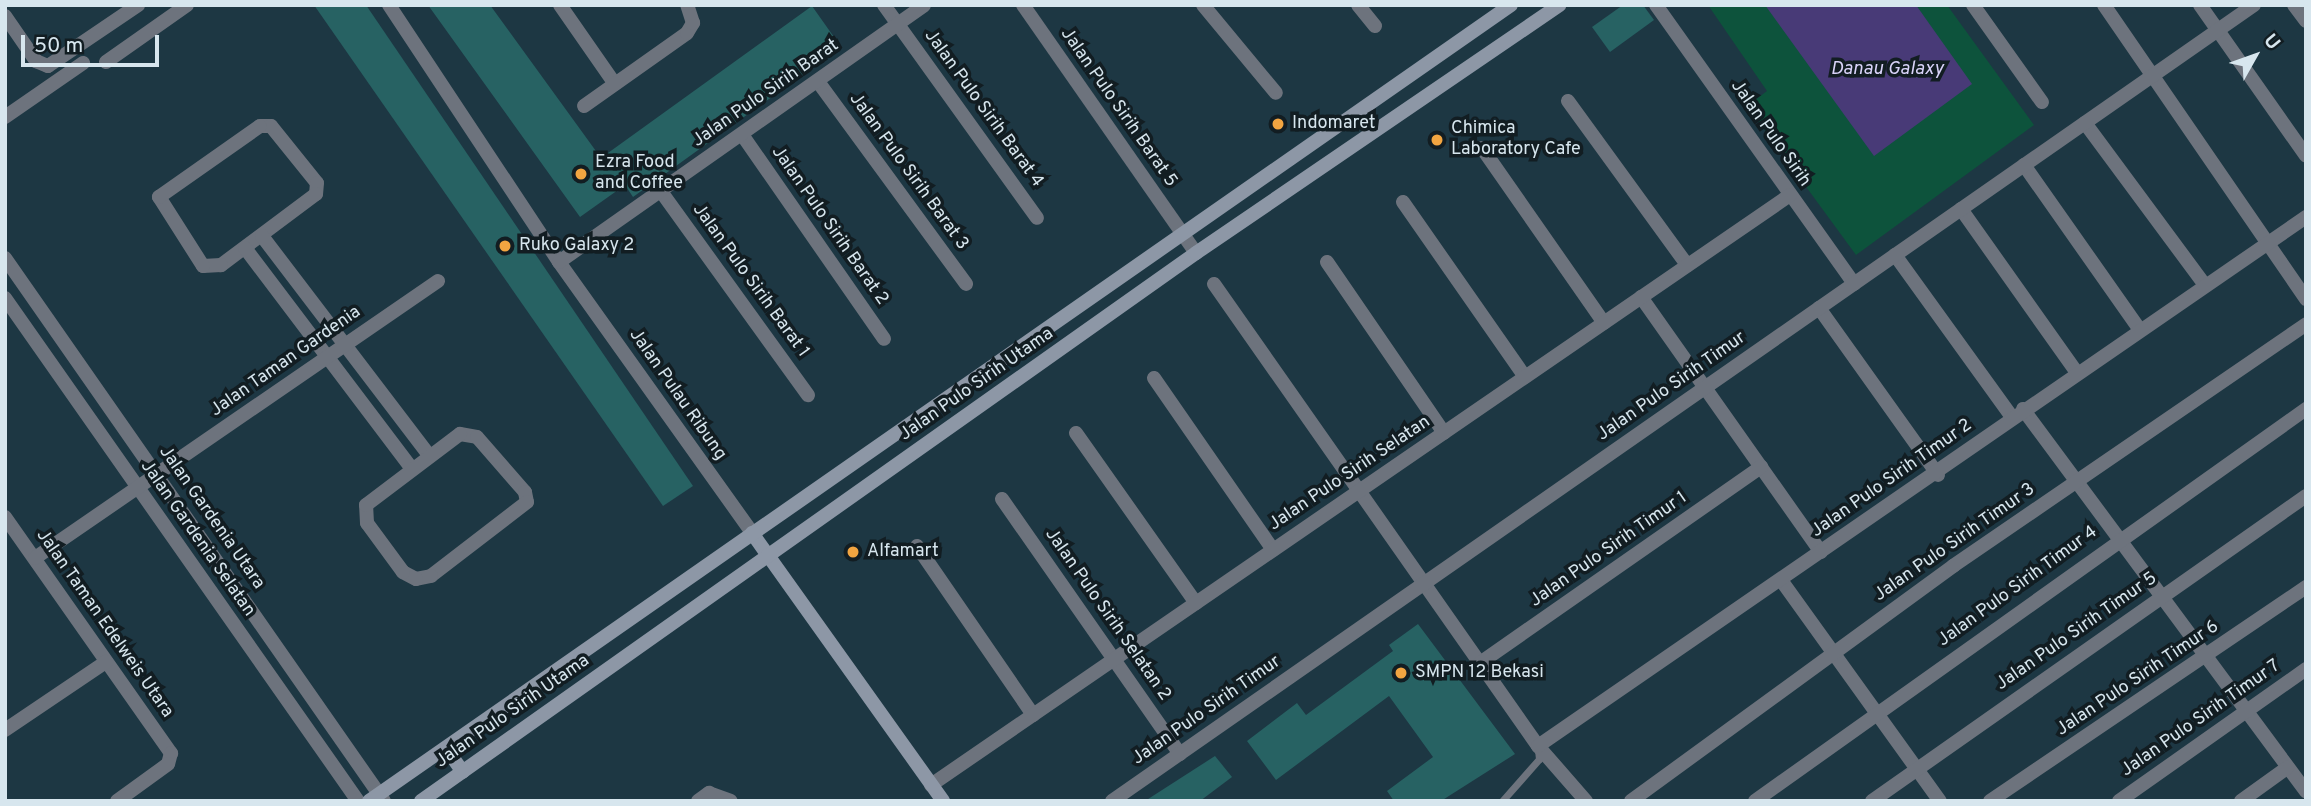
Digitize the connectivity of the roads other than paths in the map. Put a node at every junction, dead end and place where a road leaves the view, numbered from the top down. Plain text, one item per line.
1 (187, 5) edge
2 (389, 5) edge
3 (560, 5) edge
4 (687, 5) edge
5 (884, 5) edge
6 (925, 5) edge
7 (1023, 5) edge
8 (1203, 5) edge
9 (1357, 5) edge
10 (1511, 5) edge
11 (1559, 5) edge
12 (1656, 5) edge
13 (1973, 5) edge
14 (2104, 5) edge
15 (2200, 5) edge
16 (2254, 5) edge
17 (2294, 5) edge
18 (136, 6) edge
19 (5, 16) edge
20 (2306, 21) edge
21 (897, 22) junction
22 (1375, 26) dead end
23 (2218, 30) junction
24 (106, 61) dead end
25 (83, 63) dead end
26 (2154, 75) junction
27 (615, 83) junction
28 (819, 83) junction
29 (1276, 93) dead end
30 (1568, 101) dead end
31 (2042, 102) dead end
32 (584, 106) dead end
33 (5, 117) edge
34 (2085, 123) junction
35 (743, 136) junction
36 (1482, 148) dead end
37 (2306, 156) edge
38 (2024, 165) junction
39 (660, 190) junction
40 (1790, 195) junction
41 (1403, 202) dead end
42 (1961, 209) junction
43 (2306, 217) edge
44 (1037, 218) dead end
45 (1182, 233) junction
46 (262, 236) junction
47 (2268, 243) junction
48 (245, 248) junction
49 (1196, 253) junction
50 (1895, 255) junction
51 (5, 258) edge
52 (559, 262) junction
53 (1328, 262) dead end
54 (1687, 265) junction
55 (438, 281) dead end
56 (966, 284) dead end
57 (1214, 284) dead end
58 (1854, 284) junction
59 (2206, 285) junction
60 (5, 298) edge
61 (1641, 298) junction
62 (2306, 299) edge
63 (1819, 308) junction
64 (1604, 323) junction
65 (2140, 330) junction
66 (2304, 330) edge
67 (884, 339) dead end
68 (344, 346) junction
69 (325, 359) junction
70 (2077, 373) junction
71 (1525, 377) junction
72 (1154, 378) dead end
73 (1705, 388) junction
74 (808, 395) dead end
75 (2306, 409) edge
76 (2017, 413) junction
77 (1076, 433) dead end
78 (1444, 433) junction
79 (429, 455) junction
80 (1761, 467) junction
81 (412, 469) junction
82 (157, 474) junction
83 (1938, 474) junction
84 (2077, 481) junction
85 (822, 485) junction
86 (137, 488) junction
87 (1360, 490) junction
88 (2306, 496) edge
89 (1002, 499) dead end
90 (836, 508) junction
91 (5, 517) edge
92 (752, 533) junction
93 (2119, 538) junction
94 (917, 546) dead end
95 (1273, 550) junction
96 (1821, 552) junction
97 (767, 555) junction
98 (35, 558) junction
99 (1781, 579) junction
100 (682, 583) junction
101 (1425, 583) junction
102 (2306, 587) edge
103 (2163, 596) junction
104 (1196, 603) junction
105 (697, 604) junction
106 (1834, 654) junction
107 (2205, 658) junction
108 (1114, 659) junction
109 (106, 662) junction
110 (1480, 663) junction
111 (2306, 669) edge
112 (2244, 712) junction
113 (1875, 713) junction
114 (1033, 715) junction
115 (7, 725) edge
116 (1538, 746) junction
117 (446, 748) junction
118 (1180, 754) junction
119 (1916, 768) junction
120 (2287, 768) junction
121 (463, 772) junction
122 (931, 785) junction
123 (2305, 791) edge
124 (378, 798) edge
125 (117, 801) edge
126 (358, 801) edge
127 (421, 801) edge
128 (698, 801) edge
129 (731, 801) edge
130 (943, 801) edge
131 (1112, 801) edge
132 (1502, 801) edge
133 (1586, 801) edge
134 (1631, 801) edge
135 (1755, 801) edge
136 (1872, 801) edge
137 (1940, 801) edge
138 (1990, 801) edge
139 (2119, 801) edge
140 (2241, 801) edge

1 - 24 street
2 - 52 street, Jalan Pulau Ribung
3 - 27 street
4 - 27 street
5 - 21 street, Jalan Pulo Sirih Barat 4
6 - 21 street, Jalan Pulo Sirih Barat
7 - 45 street, Jalan Pulo Sirih Barat 5
8 - 29 street
9 - 22 street
10 - 45 main road, Jalan Pulo Sirih Utama
11 - 49 main road, Jalan Pulo Sirih Utama
12 - 40 street, Jalan Pulo Sirih
13 - 31 street
14 - 26 street
15 - 23 street
16 - 23 street, Jalan Pulo Sirih Timur
17 - 20 street
18 - 19 street
21 - 28 street, Jalan Pulo Sirih Barat
21 - 44 street, Jalan Pulo Sirih Barat 4
23 - 26 street, Jalan Pulo Sirih Timur
23 - 37 street
25 - 33 street
26 - 34 street, Jalan Pulo Sirih Timur
26 - 47 street
27 - 32 street
28 - 35 street, Jalan Pulo Sirih Barat
28 - 56 street, Jalan Pulo Sirih Barat 3
30 - 54 street
34 - 38 street, Jalan Pulo Sirih Timur
34 - 59 street
35 - 39 street, Jalan Pulo Sirih Barat
35 - 67 street, Jalan Pulo Sirih Barat 2
36 - 64 street
38 - 42 street, Jalan Pulo Sirih Timur
38 - 65 street
39 - 52 street, Jalan Pulo Sirih Barat
39 - 74 street, Jalan Pulo Sirih Barat 1
40 - 54 street, Jalan Pulo Sirih Selatan
40 - 58 street, Jalan Pulo Sirih
41 - 71 street
42 - 50 street, Jalan Pulo Sirih Timur
42 - 70 street
43 - 47 street, Jalan Pulo Sirih Timur 2
45 - 49 street, Jalan Pulo Sirih Barat 5
45 - 85 main road, Jalan Pulo Sirih Utama
46 - 48 street
46 - 48 street
46 - 68 street
47 - 59 street, Jalan Pulo Sirih Timur 2
47 - 62 street
48 - 69 street
49 - 90 main road, Jalan Pulo Sirih Utama
50 - 58 street, Jalan Pulo Sirih Timur
50 - 76 street
51 - 82 street, Jalan Gardenia Utara
52 - 92 street, Jalan Pulau Ribung
53 - 78 street
54 - 61 street, Jalan Pulo Sirih Selatan
55 - 68 street, Jalan Taman Gardenia
57 - 87 street
58 - 63 street, Jalan Pulo Sirih Timur
59 - 65 street, Jalan Pulo Sirih Timur 2
60 - 86 street, Jalan Gardenia Selatan
61 - 64 street, Jalan Pulo Sirih Selatan
61 - 73 street
63 - 73 street, Jalan Pulo Sirih Timur
63 - 83 street
64 - 71 street, Jalan Pulo Sirih Selatan
65 - 70 street, Jalan Pulo Sirih Timur 2
66 - 84 street, Jalan Pulo Sirih Timur 3
68 - 69 street, Jalan Taman Gardenia
68 - 79 street
69 - 81 street
69 - 82 street, Jalan Taman Gardenia
70 - 76 street, Jalan Pulo Sirih Timur 2
71 - 78 street, Jalan Pulo Sirih Selatan
72 - 95 street
73 - 80 street
73 - 101 street, Jalan Pulo Sirih Timur
75 - 93 street, Jalan Pulo Sirih Timur 4
76 - 83 street, Jalan Pulo Sirih Timur 2
76 - 84 street
77 - 104 street
78 - 87 street, Jalan Pulo Sirih Selatan
79 - 81 street
79 - 81 street
80 - 96 street
80 - 110 street, Jalan Pulo Sirih Timur 1
82 - 86 street, Jalan Taman Gardenia
82 - 124 street, Jalan Gardenia Utara
83 - 96 street, Jalan Pulo Sirih Timur 2
84 - 93 street
84 - 106 street, Jalan Pulo Sirih Timur 3
85 - 90 main road
85 - 92 main road, Jalan Pulo Sirih Utama
86 - 98 street, Jalan Taman Gardenia
86 - 126 street, Jalan Gardenia Selatan
87 - 95 street, Jalan Pulo Sirih Selatan
87 - 101 street
88 - 103 street, Jalan Pulo Sirih Timur 5
89 - 108 street, Jalan Pulo Sirih Selatan 2
90 - 97 main road, Jalan Pulo Sirih Utama
91 - 98 street, Jalan Taman Edelweis Utara
92 - 97 main road, Jalan Pulau Ribung
92 - 100 main road, Jalan Pulo Sirih Utama
93 - 103 street
93 - 113 street, Jalan Pulo Sirih Timur 4
94 - 114 street
95 - 104 street, Jalan Pulo Sirih Selatan
96 - 99 street, Jalan Pulo Sirih Timur 2
97 - 105 main road, Jalan Pulo Sirih Utama
97 - 122 main road, Jalan Pulau Ribung
98 - 109 street, Jalan Taman Edelweis Utara
99 - 106 street
99 - 116 street, Jalan Pulo Sirih Timur 2
100 - 105 main road
100 - 117 main road, Jalan Pulo Sirih Utama
101 - 110 street
101 - 118 street, Jalan Pulo Sirih Timur
102 - 107 street, Jalan Pulo Sirih Timur 6
103 - 107 street
103 - 119 street, Jalan Pulo Sirih Timur 5
104 - 108 street, Jalan Pulo Sirih Selatan
105 - 121 main road, Jalan Pulo Sirih Utama
106 - 113 street
106 - 134 street, Jalan Pulo Sirih Timur 3
107 - 112 street
107 - 138 street, Jalan Pulo Sirih Timur 6
108 - 114 street, Jalan Pulo Sirih Selatan
108 - 118 street, Jalan Pulo Sirih Selatan 2
109 - 115 street
109 - 125 street, Jalan Taman Edelweis Utara
110 - 116 street
111 - 112 street, Jalan Pulo Sirih Timur 7
112 - 120 street
112 - 139 street, Jalan Pulo Sirih Timur 7
113 - 119 street
113 - 135 street, Jalan Pulo Sirih Timur 4
114 - 122 street, Jalan Pulo Sirih Selatan
116 - 132 lane
116 - 133 street
117 - 121 main road
117 - 124 main road, Jalan Pulo Sirih Utama
118 - 131 street, Jalan Pulo Sirih Timur
119 - 136 street, Jalan Pulo Sirih Timur 5
119 - 137 street
120 - 123 street
120 - 140 street
121 - 127 main road, Jalan Pulo Sirih Utama
122 - 130 main road, Jalan Pulau Ribung
128 - 129 street

